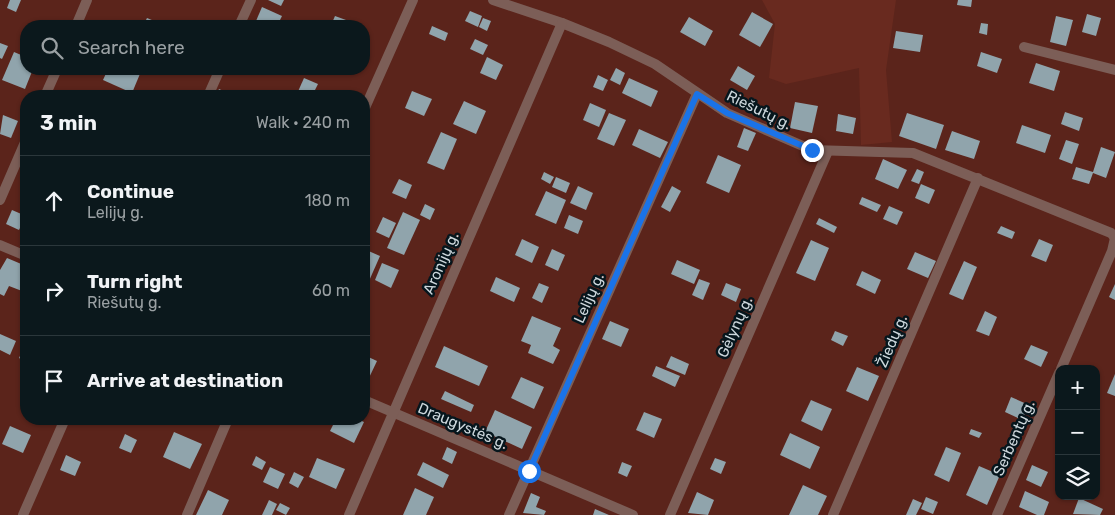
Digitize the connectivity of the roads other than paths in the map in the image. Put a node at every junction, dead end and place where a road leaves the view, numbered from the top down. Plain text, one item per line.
1 (88, 0) edge
2 (251, 0) edge
3 (413, 0) edge
4 (493, 0) edge
5 (79, 20) edge
6 (242, 20) edge
7 (562, 23) junction
8 (1024, 47) dead end
9 (1115, 70) edge
10 (54, 75) edge
11 (217, 75) edge
12 (48, 90) edge
13 (211, 90) edge
14 (697, 94) junction
15 (370, 97) edge
16 (828, 151) junction
17 (20, 154) edge
18 (978, 178) junction
19 (0, 200) edge
20 (1114, 236) edge
21 (0, 245) edge
22 (20, 253) edge
23 (1063, 365) edge
24 (1055, 383) edge
25 (370, 403) edge
26 (392, 412) junction
27 (62, 425) edge
28 (225, 425) edge
29 (529, 471) junction
30 (23, 515) edge
31 (187, 515) edge
32 (349, 515) edge
33 (510, 515) edge
34 (633, 515) edge
35 (670, 515) edge
36 (833, 515) edge
37 (997, 515) edge

1 - 5 street
2 - 6 street
3 - 15 street
4 - 7 street, Riešutų g.
7 - 14 street, Riešutų g.
7 - 26 street, Aronijų g.
8 - 9 street
10 - 12 street
11 - 13 street
14 - 16 street, Riešutų g.
14 - 29 street, Lelijų g.
16 - 18 street, Riešutų g.
16 - 35 street, Gėlynų g.
17 - 19 street
18 - 20 street, Riešutų g.
18 - 36 street, Žiedų g.
20 - 23 street
21 - 22 street
24 - 37 street, Serbentų g.
25 - 26 street, Draugystės g.
26 - 29 street, Draugystės g.
26 - 32 street, Aronijų g.
27 - 30 street
28 - 31 street
29 - 33 street, Lelijų g.
29 - 34 street, Draugystės g.

